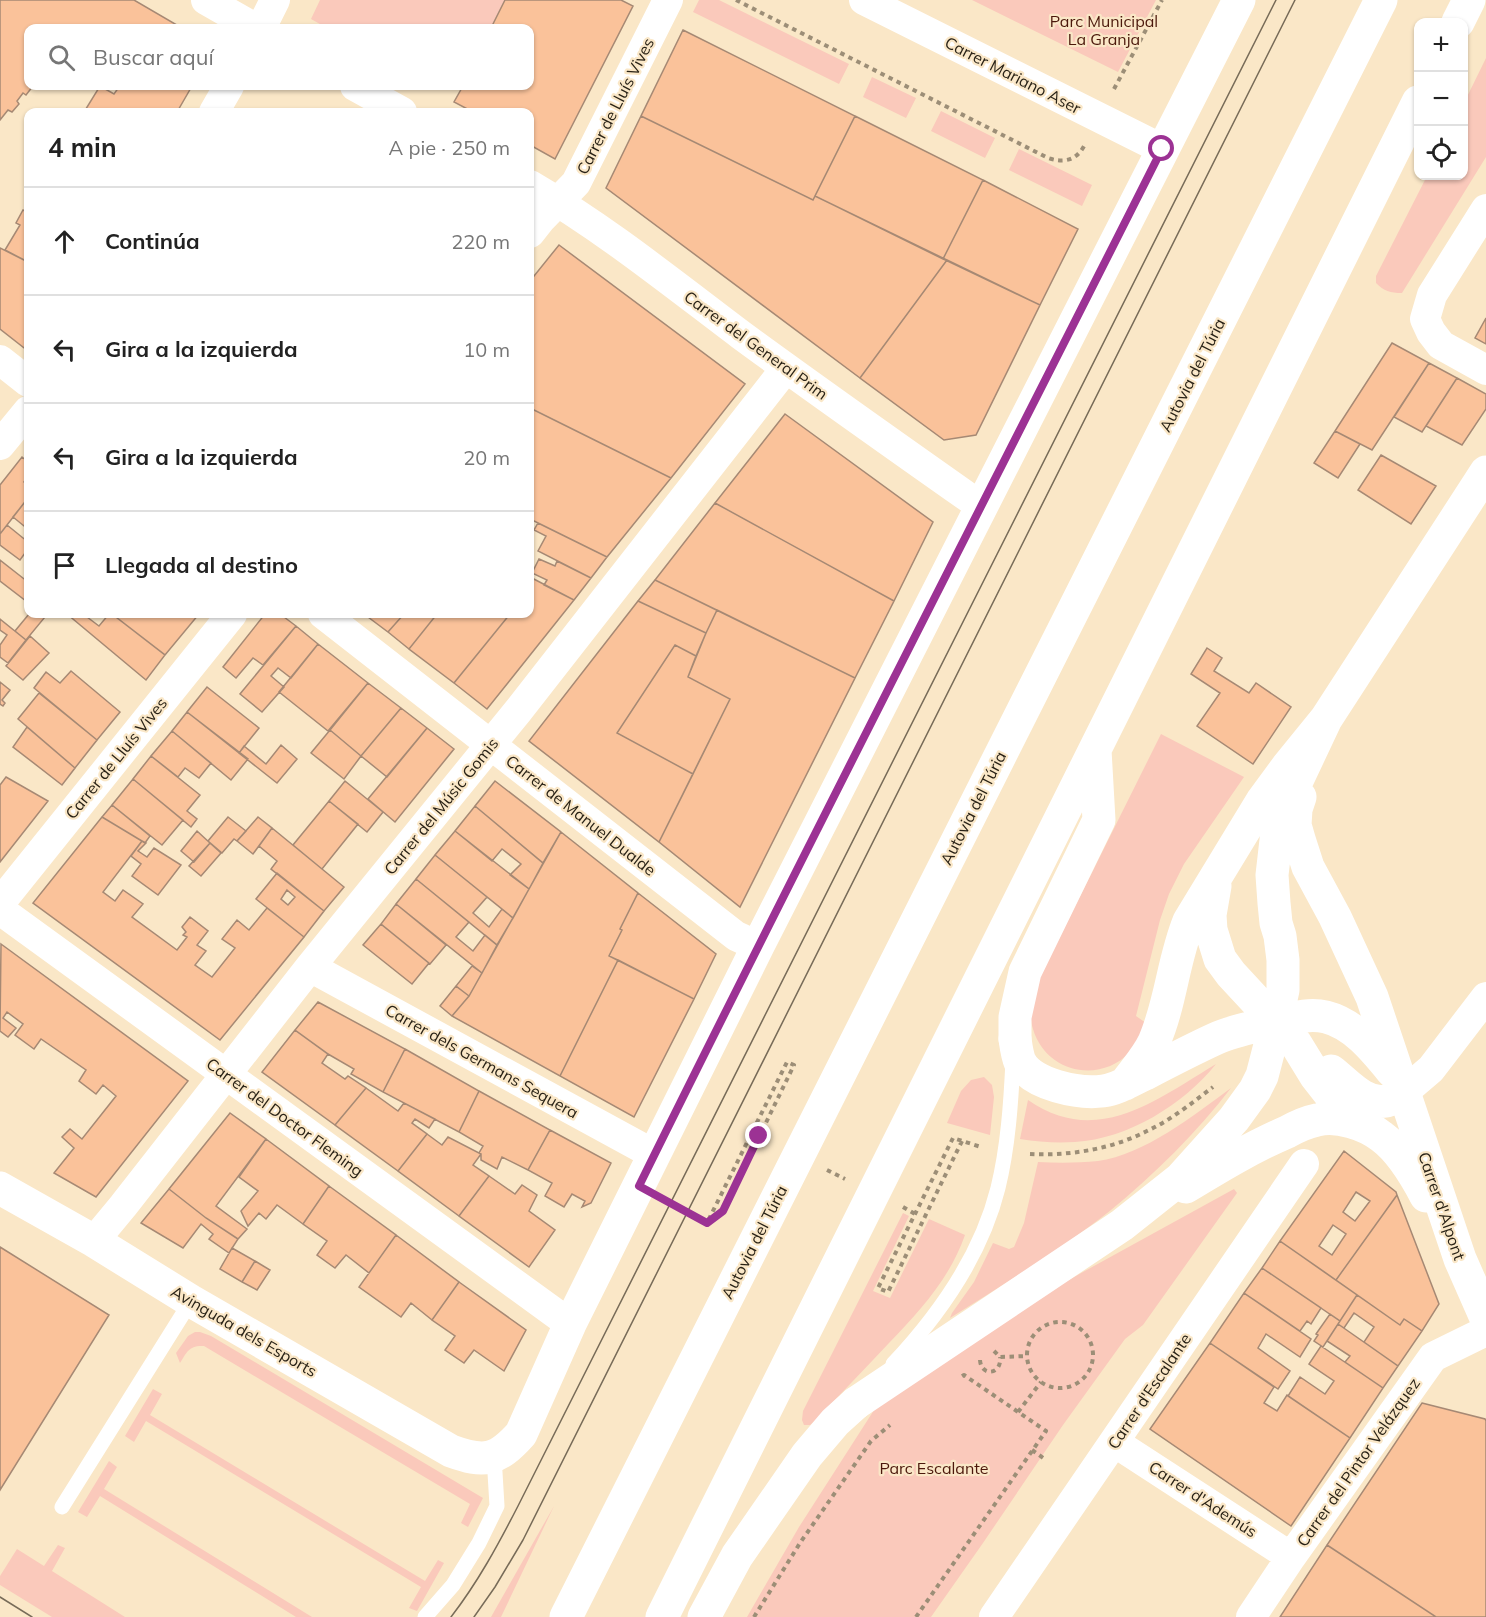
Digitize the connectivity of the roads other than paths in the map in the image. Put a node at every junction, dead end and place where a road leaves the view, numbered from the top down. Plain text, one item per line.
1 (206, 0) edge
2 (275, 0) edge
3 (668, 0) edge
4 (864, 0) edge
5 (1239, 0) edge
6 (1381, 0) edge
7 (1469, 0) edge
8 (1460, 18) edge
9 (248, 24) edge
10 (263, 24) edge
11 (227, 90) edge
12 (362, 90) edge
13 (216, 108) edge
14 (395, 108) edge
15 (1414, 112) edge
16 (1162, 149) junction
17 (534, 187) edge
18 (558, 201) junction
19 (1486, 209) edge
20 (534, 228) edge
21 (0, 360) edge
22 (786, 368) junction
23 (1486, 370) edge
24 (24, 379) edge
25 (24, 416) edge
26 (0, 445) edge
27 (1486, 472) edge
28 (982, 507) junction
29 (229, 618) edge
30 (328, 618) edge
31 (1326, 719) junction
32 (491, 744) junction
33 (1095, 749) junction
34 (1220, 873) junction
35 (0, 903) edge
36 (0, 910) edge
37 (758, 946) junction
38 (310, 967) junction
39 (1486, 997) edge
40 (1286, 1033) junction
41 (1015, 1039) junction
42 (226, 1075) junction
43 (1125, 1084) junction
44 (1401, 1084) junction
45 (1365, 1128) junction
46 (655, 1155) junction
47 (1304, 1164) dead end
48 (0, 1188) edge
49 (1122, 1225) junction
50 (94, 1241) junction
51 (1460, 1259) junction
52 (191, 1301) junction
53 (1486, 1318) edge
54 (570, 1324) junction
55 (1486, 1331) edge
56 (856, 1403) junction
57 (1114, 1442) junction
58 (494, 1456) junction
59 (62, 1507) dead end
60 (1291, 1557) junction
61 (425, 1617) edge
62 (566, 1617) edge
63 (662, 1617) edge
64 (704, 1617) edge
65 (994, 1617) edge
66 (1251, 1617) edge

1 - 9 street
2 - 10 street
3 - 18 street, Carrer de Lluís Vives
4 - 16 street, Carrer Mariano Aser
5 - 16 main road
6 - 62 main road, Autovia del Túria
7 - 8 main road
11 - 13 street
12 - 14 street
15 - 33 main road
16 - 28 main road
17 - 18 street, Carrer del General Prim
18 - 20 street, Carrer de Lluís Vives
18 - 22 street, Carrer del General Prim
19 - 23 street
21 - 24 street
22 - 28 street, Carrer del General Prim
22 - 32 street, Carrer del Músic Gomis
25 - 26 street
27 - 31 main road
28 - 37 main road
29 - 35 street, Carrer de Lluís Vives
30 - 32 street, Carrer de Manuel Dualde
31 - 34 main road
31 - 40 main road
31 - 44 main road, Carrer d'Alpont
32 - 37 street, Carrer de Manuel Dualde
32 - 38 street, Carrer del Músic Gomis
33 - 41 main road
33 - 63 main road
34 - 40 main road
34 - 43 main road
36 - 42 street, Carrer del Doctor Fleming
37 - 46 main road
38 - 42 street, Carrer del Músic Gomis
38 - 46 street, Carrer dels Germans Sequera
39 - 44 street
40 - 43 main road
40 - 44 main road
40 - 44 main road
40 - 45 main road
40 - 49 main road
41 - 43 main road
41 - 56 lane
42 - 50 street, Carrer del Músic Gomis
42 - 54 street, Carrer del Doctor Fleming
44 - 51 main road, Carrer d'Alpont
45 - 49 main road
45 - 51 main road
46 - 54 main road
47 - 57 street, Carrer d'Escalante
48 - 50 main road, Avinguda dels Esports
49 - 56 main road
50 - 52 main road, Avinguda dels Esports
51 - 53 main road, Carrer d'Alpont
52 - 58 main road, Avinguda dels Esports
52 - 59 lane
54 - 58 main road
55 - 60 street, Carrer del Pintor Velázquez
56 - 64 main road
57 - 60 street, Carrer d'Ademús
57 - 65 street, Carrer d'Escalante
58 - 61 lane
60 - 66 street, Carrer del Pintor Velázquez

